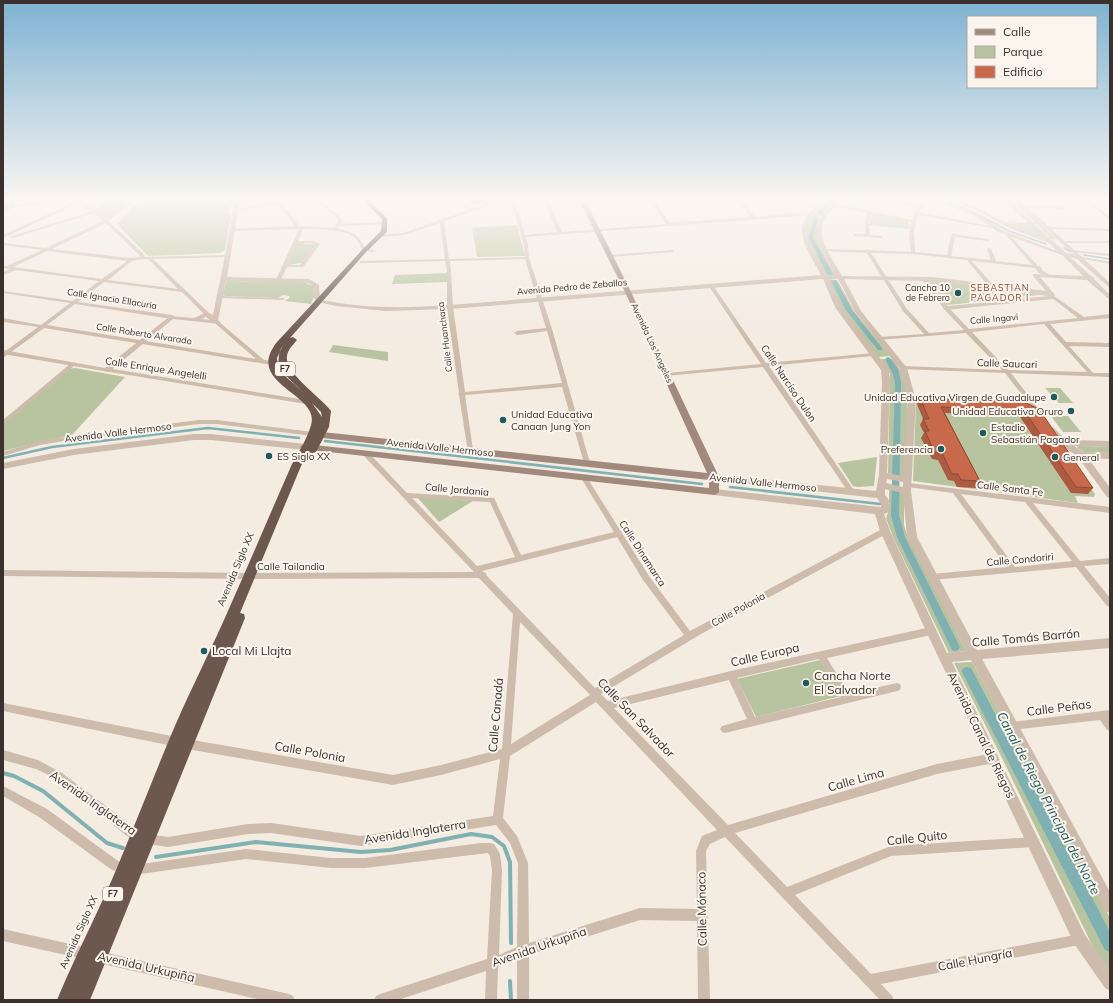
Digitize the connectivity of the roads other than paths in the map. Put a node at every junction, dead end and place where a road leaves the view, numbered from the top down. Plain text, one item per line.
1 (9, 245) edge
2 (57, 245) edge
3 (65, 245) edge
4 (131, 245) edge
5 (230, 245) edge
6 (293, 245) edge
7 (317, 245) edge
8 (364, 245) edge
9 (373, 245) edge
10 (375, 245) edge
11 (446, 245) edge
12 (525, 245) edge
13 (605, 245) edge
14 (808, 245) edge
15 (822, 245) edge
16 (911, 245) edge
17 (951, 245) edge
18 (1018, 245) edge
19 (1036, 245) edge
20 (1054, 245) edge
21 (1067, 245) edge
22 (989, 249) dead end
23 (46, 250) junction
24 (368, 250) junction
25 (824, 250) junction
26 (867, 250) junction
27 (53, 251) junction
28 (1073, 251) junction
29 (672, 252) dead end
30 (912, 253) junction
31 (1064, 254) junction
32 (1110, 255) edge
33 (142, 256) junction
34 (228, 256) junction
35 (610, 256) junction
36 (1078, 256) junction
37 (949, 257) junction
38 (527, 258) junction
39 (448, 259) junction
40 (968, 259) junction
41 (131, 260) junction
42 (150, 260) junction
43 (361, 262) junction
44 (994, 262) junction
45 (1110, 263) edge
46 (285, 266) junction
47 (1026, 266) junction
48 (1038, 267) junction
49 (5, 268) edge
50 (15, 269) junction
51 (3, 274) edge
52 (1035, 275) junction
53 (1050, 276) junction
54 (825, 277) junction
55 (839, 277) junction
56 (885, 278) junction
57 (1089, 278) junction
58 (223, 279) junction
59 (925, 279) junction
60 (1103, 279) junction
61 (1110, 279) edge
62 (105, 280) junction
63 (278, 280) junction
64 (710, 285) junction
65 (991, 286) junction
66 (1110, 286) edge
67 (182, 291) junction
68 (3, 292) edge
69 (628, 292) junction
70 (1053, 295) junction
71 (219, 297) junction
72 (1110, 298) edge
73 (283, 299) dead end
74 (540, 299) junction
75 (75, 302) junction
76 (323, 302) junction
77 (450, 307) junction
78 (946, 308) junction
79 (207, 314) junction
80 (1110, 316) edge
81 (172, 317) junction
82 (1083, 319) junction
83 (3, 320) edge
84 (195, 320) junction
85 (216, 322) junction
86 (1046, 323) junction
87 (41, 327) junction
88 (549, 329) junction
89 (967, 331) junction
90 (517, 333) dead end
91 (928, 335) junction
92 (879, 339) junction
93 (140, 342) junction
94 (1065, 344) junction
95 (1110, 346) edge
96 (4, 354) edge
97 (872, 354) junction
98 (282, 361) junction
99 (262, 362) junction
100 (272, 363) junction
101 (72, 365) junction
102 (766, 365) junction
103 (903, 368) junction
104 (106, 370) junction
105 (1006, 372) junction
106 (667, 374) junction
107 (1092, 375) junction
108 (1110, 375) edge
109 (564, 385) junction
110 (462, 394) junction
111 (306, 402) junction
112 (1025, 404) edge
113 (1032, 405) junction
114 (3, 423) edge
115 (317, 434) junction
116 (1066, 443) junction
117 (1110, 444) edge
118 (309, 448) junction
119 (470, 450) junction
120 (3, 454) edge
121 (366, 454) junction
122 (1081, 455) junction
123 (1110, 456) edge
124 (587, 463) junction
125 (3, 466) edge
126 (714, 477) junction
127 (584, 478) junction
128 (899, 483) junction
129 (851, 491) junction
130 (955, 491) junction
131 (714, 492) junction
132 (406, 495) junction
133 (880, 495) junction
134 (1110, 495) edge
135 (1027, 500) junction
136 (1110, 510) edge
137 (879, 511) junction
138 (885, 531) junction
139 (618, 534) junction
140 (519, 558) junction
141 (1110, 561) edge
142 (1078, 564) junction
143 (477, 569) junction
144 (1013, 570) junction
145 (3, 573) edge
146 (483, 575) junction
147 (253, 576) junction
148 (932, 577) junction
149 (1110, 604) edge
150 (517, 612) junction
151 (930, 632) junction
152 (689, 636) junction
153 (1110, 643) edge
154 (821, 655) junction
155 (974, 656) junction
156 (944, 658) junction
157 (730, 675) junction
158 (896, 687) dead end
159 (595, 694) junction
160 (847, 700) junction
161 (606, 706) junction
162 (3, 707) edge
163 (1106, 715) edge
164 (753, 722) junction
165 (1012, 726) junction
166 (1110, 727) edge
167 (725, 729) dead end
168 (182, 742) junction
169 (506, 754) junction
170 (3, 755) edge
171 (994, 758) junction
172 (3, 791) edge
173 (498, 820) junction
174 (726, 831) junction
175 (142, 837) junction
176 (1034, 842) junction
177 (130, 869) junction
178 (785, 893) junction
179 (1110, 906) edge
180 (702, 915) junction
181 (3, 935) edge
182 (1080, 940) junction
183 (522, 951) junction
184 (92, 955) junction
185 (493, 963) junction
186 (869, 980) junction
187 (1110, 983) edge
188 (66, 1000) edge
189 (81, 1000) edge
190 (289, 1000) edge
191 (380, 1000) edge
192 (491, 1000) edge
193 (523, 1000) edge
194 (704, 1000) edge
195 (888, 1000) edge

1 - 23 street
2 - 23 street
3 - 27 street
4 - 33 street
5 - 34 street
6 - 46 street
7 - 46 street
8 - 24 street
9 - 24 highway, F7
10 - 24 highway, F7
11 - 39 street, Calle Huanchaca
12 - 38 street
13 - 35 main road, Avenida Los Angeles
14 - 54 street
15 - 25 street
16 - 30 street
17 - 37 street
18 - 48 street
19 - 31 street
20 - 31 street
21 - 28 street
22 - 44 street
23 - 27 street
23 - 49 street
24 - 43 highway, F7
24 - 76 highway, F7
25 - 26 street
25 - 55 street
26 - 30 street
26 - 56 street
27 - 41 street
27 - 50 street
28 - 32 street
28 - 36 street
29 - 35 street
30 - 37 street
31 - 36 street
31 - 57 street
33 - 41 street
33 - 42 street
34 - 42 street
34 - 58 street
35 - 69 main road, Avenida Los Angeles
36 - 45 street
36 - 60 street
37 - 40 street
38 - 39 street
38 - 74 street
39 - 43 street
39 - 77 street, Calle Huanchaca
40 - 44 street
40 - 65 street
41 - 62 street
42 - 67 street
43 - 76 highway, F7
44 - 47 street
46 - 63 street
47 - 48 street
47 - 52 street
48 - 53 street
49 - 50 street
50 - 51 street
50 - 62 street
52 - 53 street
52 - 70 street
53 - 57 street
54 - 55 street, Avenida Pedro de Zeballos
54 - 64 street, Avenida Pedro de Zeballos
54 - 97 street
55 - 56 street, Avenida Pedro de Zeballos
55 - 92 street
56 - 59 street, Avenida Pedro de Zeballos
56 - 91 street
57 - 60 street
57 - 72 street
58 - 63 street
58 - 71 street
59 - 65 street, Avenida Pedro de Zeballos
59 - 78 street
60 - 61 street
60 - 66 street
62 - 67 street
62 - 75 street
63 - 76 street
64 - 69 street, Avenida Pedro de Zeballos
64 - 102 street, Calle Narciso Dulon
65 - 70 street, Avenida Pedro de Zeballos
67 - 79 street
68 - 75 street, Calle Ignacio Ellacuria
69 - 74 street, Avenida Pedro de Zeballos
69 - 106 main road, Avenida Los Angeles
70 - 78 street
70 - 82 street
71 - 73 street
71 - 85 street
74 - 77 street, Avenida Pedro de Zeballos
74 - 88 street
75 - 81 street, Calle Ignacio Ellacuria
75 - 87 street
76 - 77 street, Avenida Pedro de Zeballos
76 - 98 highway, F7
76 - 100 highway, F7
77 - 110 street, Calle Huanchaca
78 - 89 street
79 - 84 street
79 - 85 street
80 - 82 street, Calle Ingavi
81 - 84 street, Calle Ignacio Ellacuria
81 - 93 street
82 - 86 street, Calle Ingavi
83 - 87 street, Calle Roberto Alvarado
84 - 85 street, Calle Ignacio Ellacuria
85 - 99 street
86 - 89 street, Calle Ingavi
86 - 94 street
87 - 93 street, Calle Roberto Alvarado
87 - 96 street
88 - 90 street
88 - 109 street
89 - 91 street, Calle Ingavi
89 - 105 street
91 - 92 street, Calle Ingavi
92 - 103 street
93 - 99 street, Calle Roberto Alvarado
93 - 104 street
94 - 95 street
94 - 107 street
96 - 101 street, Calle Enrique Angelelli
97 - 102 street
97 - 128 street
98 - 100 street, Calle Roberto Alvarado
98 - 115 highway, Avenida Siglo XX / F7
99 - 100 street, Calle Roberto Alvarado
100 - 111 highway, Avenida Siglo XX / F7
101 - 104 street, Calle Enrique Angelelli
101 - 114 street
102 - 106 street
102 - 129 street, Calle Narciso Dulon
103 - 105 street, Calle Saucari
103 - 128 street
104 - 111 street, Calle Enrique Angelelli
105 - 107 street, Calle Saucari
105 - 113 street
106 - 126 main road, Avenida Los Angeles
107 - 108 street, Calle Saucari
109 - 110 street
109 - 124 street
110 - 119 street, Calle Huanchaca
111 - 115 highway, Avenida Siglo XX / F7
112 - 113 street
113 - 116 street
115 - 118 highway, Avenida Siglo XX / F7
115 - 119 main road, Avenida Valle Hermoso
115 - 120 street, Avenida Valle Hermoso
116 - 117 street
116 - 122 street
118 - 121 main road, Avenida Valle Hermoso
118 - 125 street, Avenida Valle Hermoso
118 - 147 highway, Avenida Siglo XX / F7
119 - 124 main road, Avenida Valle Hermoso
121 - 127 main road, Avenida Valle Hermoso
121 - 132 street, Calle San Salvador
122 - 123 street
122 - 134 street
124 - 126 main road, Avenida Valle Hermoso
126 - 129 street, Avenida Valle Hermoso
126 - 131 main road, Avenida Los Angeles
127 - 131 main road, Avenida Valle Hermoso
127 - 139 street, Calle Dinamarca
128 - 130 street, Calle Santa Fe
128 - 133 street
128 - 148 street
129 - 133 street, Avenida Valle Hermoso
130 - 135 street, Calle Santa Fe
130 - 144 street
131 - 137 street, Avenida Valle Hermoso
132 - 140 street, Calle Jordania
132 - 143 street, Calle San Salvador
133 - 137 street
135 - 136 street, Calle Santa Fe
135 - 142 street
137 - 138 street, Avenida Canal de Riegos
138 - 151 street, Avenida Canal de Riegos
138 - 152 street, Calle Polonia
139 - 140 street
139 - 152 street, Calle Dinamarca
140 - 143 street
141 - 142 street, Calle Condoriri
142 - 144 street, Calle Condoriri
142 - 149 street
143 - 146 street, Calle San Salvador
144 - 148 street, Calle Condoriri
145 - 147 street, Calle Tailandia
146 - 147 street, Calle Tailandia
146 - 150 street, Calle San Salvador
147 - 168 highway, Avenida Siglo XX / F7
148 - 155 street
150 - 159 street, Calle San Salvador
150 - 169 street, Calle Canadá
151 - 154 street, Calle Europa
151 - 156 street, Avenida Canal de Riegos
152 - 159 street, Calle Polonia
153 - 155 street, Calle Tomás Barrón
154 - 157 street, Calle Europa
154 - 160 street
155 - 156 street, Calle Tomás Barrón
155 - 165 street
156 - 171 street, Avenida Canal de Riegos
157 - 161 street, Calle Europa
157 - 164 street
158 - 160 street
159 - 161 street, Calle San Salvador
159 - 169 street, Calle Polonia
160 - 164 street
161 - 174 street, Calle San Salvador
162 - 168 street, Calle Polonia
163 - 165 street, Calle Peñas
163 - 166 street
164 - 167 street
165 - 179 street
168 - 169 street, Calle Polonia
168 - 175 highway, Avenida Siglo XX / F7
169 - 173 street, Calle Canadá
170 - 175 street, Avenida Inglaterra
171 - 174 street, Calle Lima
171 - 176 street, Avenida Canal de Riegos
172 - 177 street
173 - 175 street, Avenida Inglaterra
173 - 183 street
174 - 178 street, Calle San Salvador
174 - 180 street, Calle Mónaco
175 - 177 highway, Avenida Siglo XX / F7
176 - 178 street, Calle Quito
176 - 182 street, Avenida Canal de Riegos
177 - 184 highway, Avenida Siglo XX / F7
177 - 185 street
178 - 186 street, Calle San Salvador
180 - 183 street, Avenida Urkupiña
180 - 194 street, Calle Mónaco
181 - 184 street, Avenida Urkupiña
182 - 186 street, Calle Hungría
182 - 187 street, Avenida Canal de Riegos
183 - 185 street, Avenida Urkupiña
183 - 193 street
184 - 188 highway, Avenida Siglo XX / F7
184 - 189 highway, Avenida Siglo XX / F7
184 - 190 street, Avenida Urkupiña
185 - 191 street, Avenida Urkupiña
185 - 192 street
186 - 195 street, Calle San Salvador

